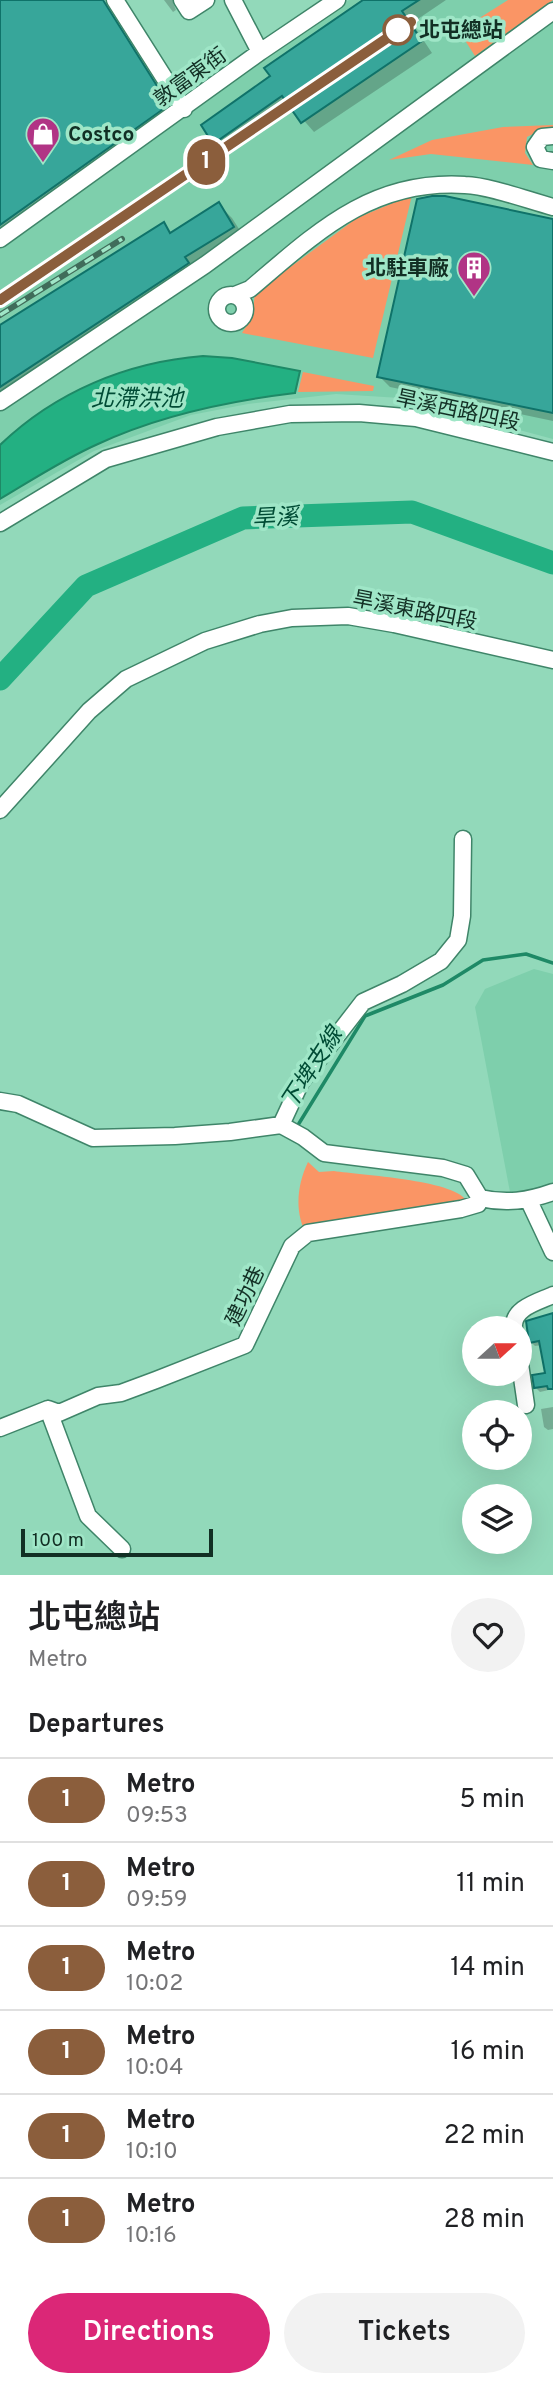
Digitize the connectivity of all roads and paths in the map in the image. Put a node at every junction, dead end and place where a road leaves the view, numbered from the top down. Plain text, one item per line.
1 (115, 0) edge
2 (182, 0) edge
3 (206, 0) edge
4 (233, 0) edge
5 (337, 0) edge
6 (553, 11) edge
7 (260, 52) junction
8 (184, 109) junction
9 (553, 136) edge
10 (553, 161) edge
11 (553, 207) edge
12 (0, 239) edge
13 (243, 296) dead end
14 (0, 402) edge
15 (553, 452) edge
16 (0, 523) edge
17 (553, 660) edge
18 (0, 810) edge
19 (463, 839) dead end
20 (0, 1101) edge
21 (281, 1125) junction
22 (553, 1192) edge
23 (480, 1198) junction
24 (529, 1201) junction
25 (553, 1252) edge
26 (553, 1295) edge
27 (517, 1316) edge
28 (48, 1409) junction
29 (0, 1429) edge
30 (122, 1549) dead end

1 - 8 street
2 - 3 street
4 - 7 street
5 - 7 street, 敦富東街
6 - 14 street
7 - 8 street, 敦富東街
8 - 12 street, 敦富東街
9 - 10 street
11 - 13 street
15 - 16 street, 旱溪西路四段
17 - 18 street, 旱溪東路四段
19 - 21 street
20 - 21 street
21 - 23 street
22 - 24 street, 建功巷
23 - 24 street, 建功巷
23 - 28 street, 建功巷
24 - 25 street
26 - 27 street
28 - 29 street, 建功巷
28 - 30 street

